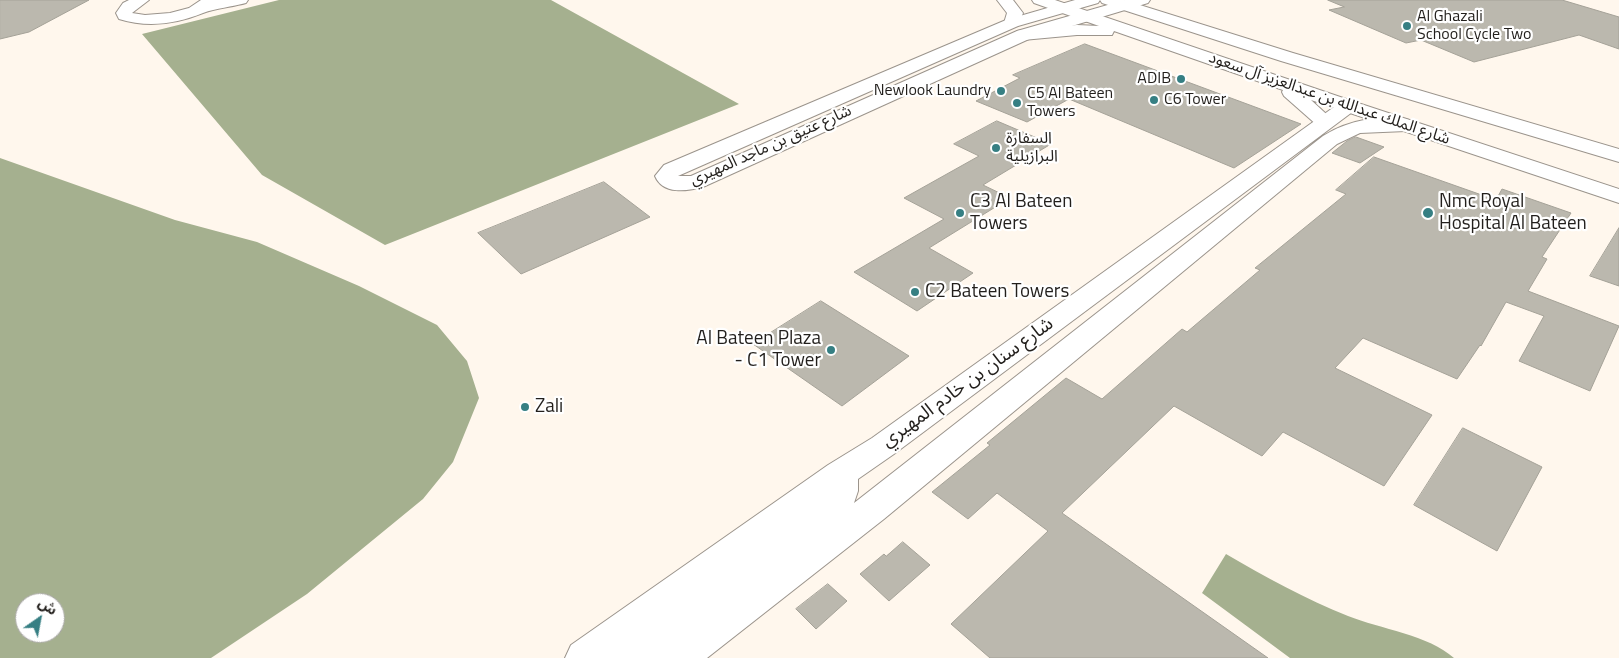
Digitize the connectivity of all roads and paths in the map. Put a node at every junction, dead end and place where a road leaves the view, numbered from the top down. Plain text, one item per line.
1 (240, 0) edge
2 (1005, 0) edge
3 (1040, 0) edge
4 (1142, 0) edge
5 (138, 1) edge
6 (205, 4) edge
7 (1174, 4) dead end
8 (1079, 5) edge
9 (1112, 5) edge
10 (1017, 29) junction
11 (1209, 33) junction
12 (1154, 39) junction
13 (1287, 57) junction
14 (1276, 81) junction
15 (1348, 106) junction
16 (1467, 112) junction
17 (1325, 122) junction
18 (1406, 125) junction
19 (1619, 156) edge
20 (1619, 196) edge
21 (840, 474) junction
22 (585, 658) edge
23 (630, 658) edge
24 (676, 658) edge

1 - 6 street
2 - 10 street
3 - 8 street, شارع الملك عبدالله بن عبدالعزيز آل سعود
4 - 9 street, شارع عتيق بن ماجد المهيري
5 - 6 street
7 - 11 street
8 - 9 street
8 - 9 street, شارع عتيق بن ماجد المهيري
8 - 10 street, شارع عتيق بن ماجد المهيري
8 - 10 street, شارع عتيق بن ماجد المهيري
8 - 12 street, شارع الملك عبدالله بن عبدالعزيز آل سعود
9 - 11 street, شارع الملك عبدالله بن عبدالعزيز آل سعود
9 - 13 street
10 - 10 street, شارع عتيق بن ماجد المهيري
10 - 12 street
11 - 13 street, شارع الملك عبدالله بن عبدالعزيز آل سعود
12 - 14 street, شارع الملك عبدالله بن عبدالعزيز آل سعود
13 - 16 street, شارع الملك عبدالله بن عبدالعزيز آل سعود
14 - 15 street, شارع الملك عبدالله بن عبدالعزيز آل سعود
14 - 17 street
15 - 16 street, شارع سنان بن خادم المهيري
15 - 17 street, شارع سنان بن خادم المهيري
15 - 18 street, شارع الملك عبدالله بن عبدالعزيز آل سعود
16 - 19 street, شارع الملك عبدالله بن عبدالعزيز آل سعود
17 - 21 street, شارع سنان بن خادم المهيري
18 - 20 street, شارع الملك عبدالله بن عبدالعزيز آل سعود
18 - 24 street, شارع سنان بن خادم المهيري
21 - 22 street, شارع سنان بن خادم المهيري
21 - 23 street

